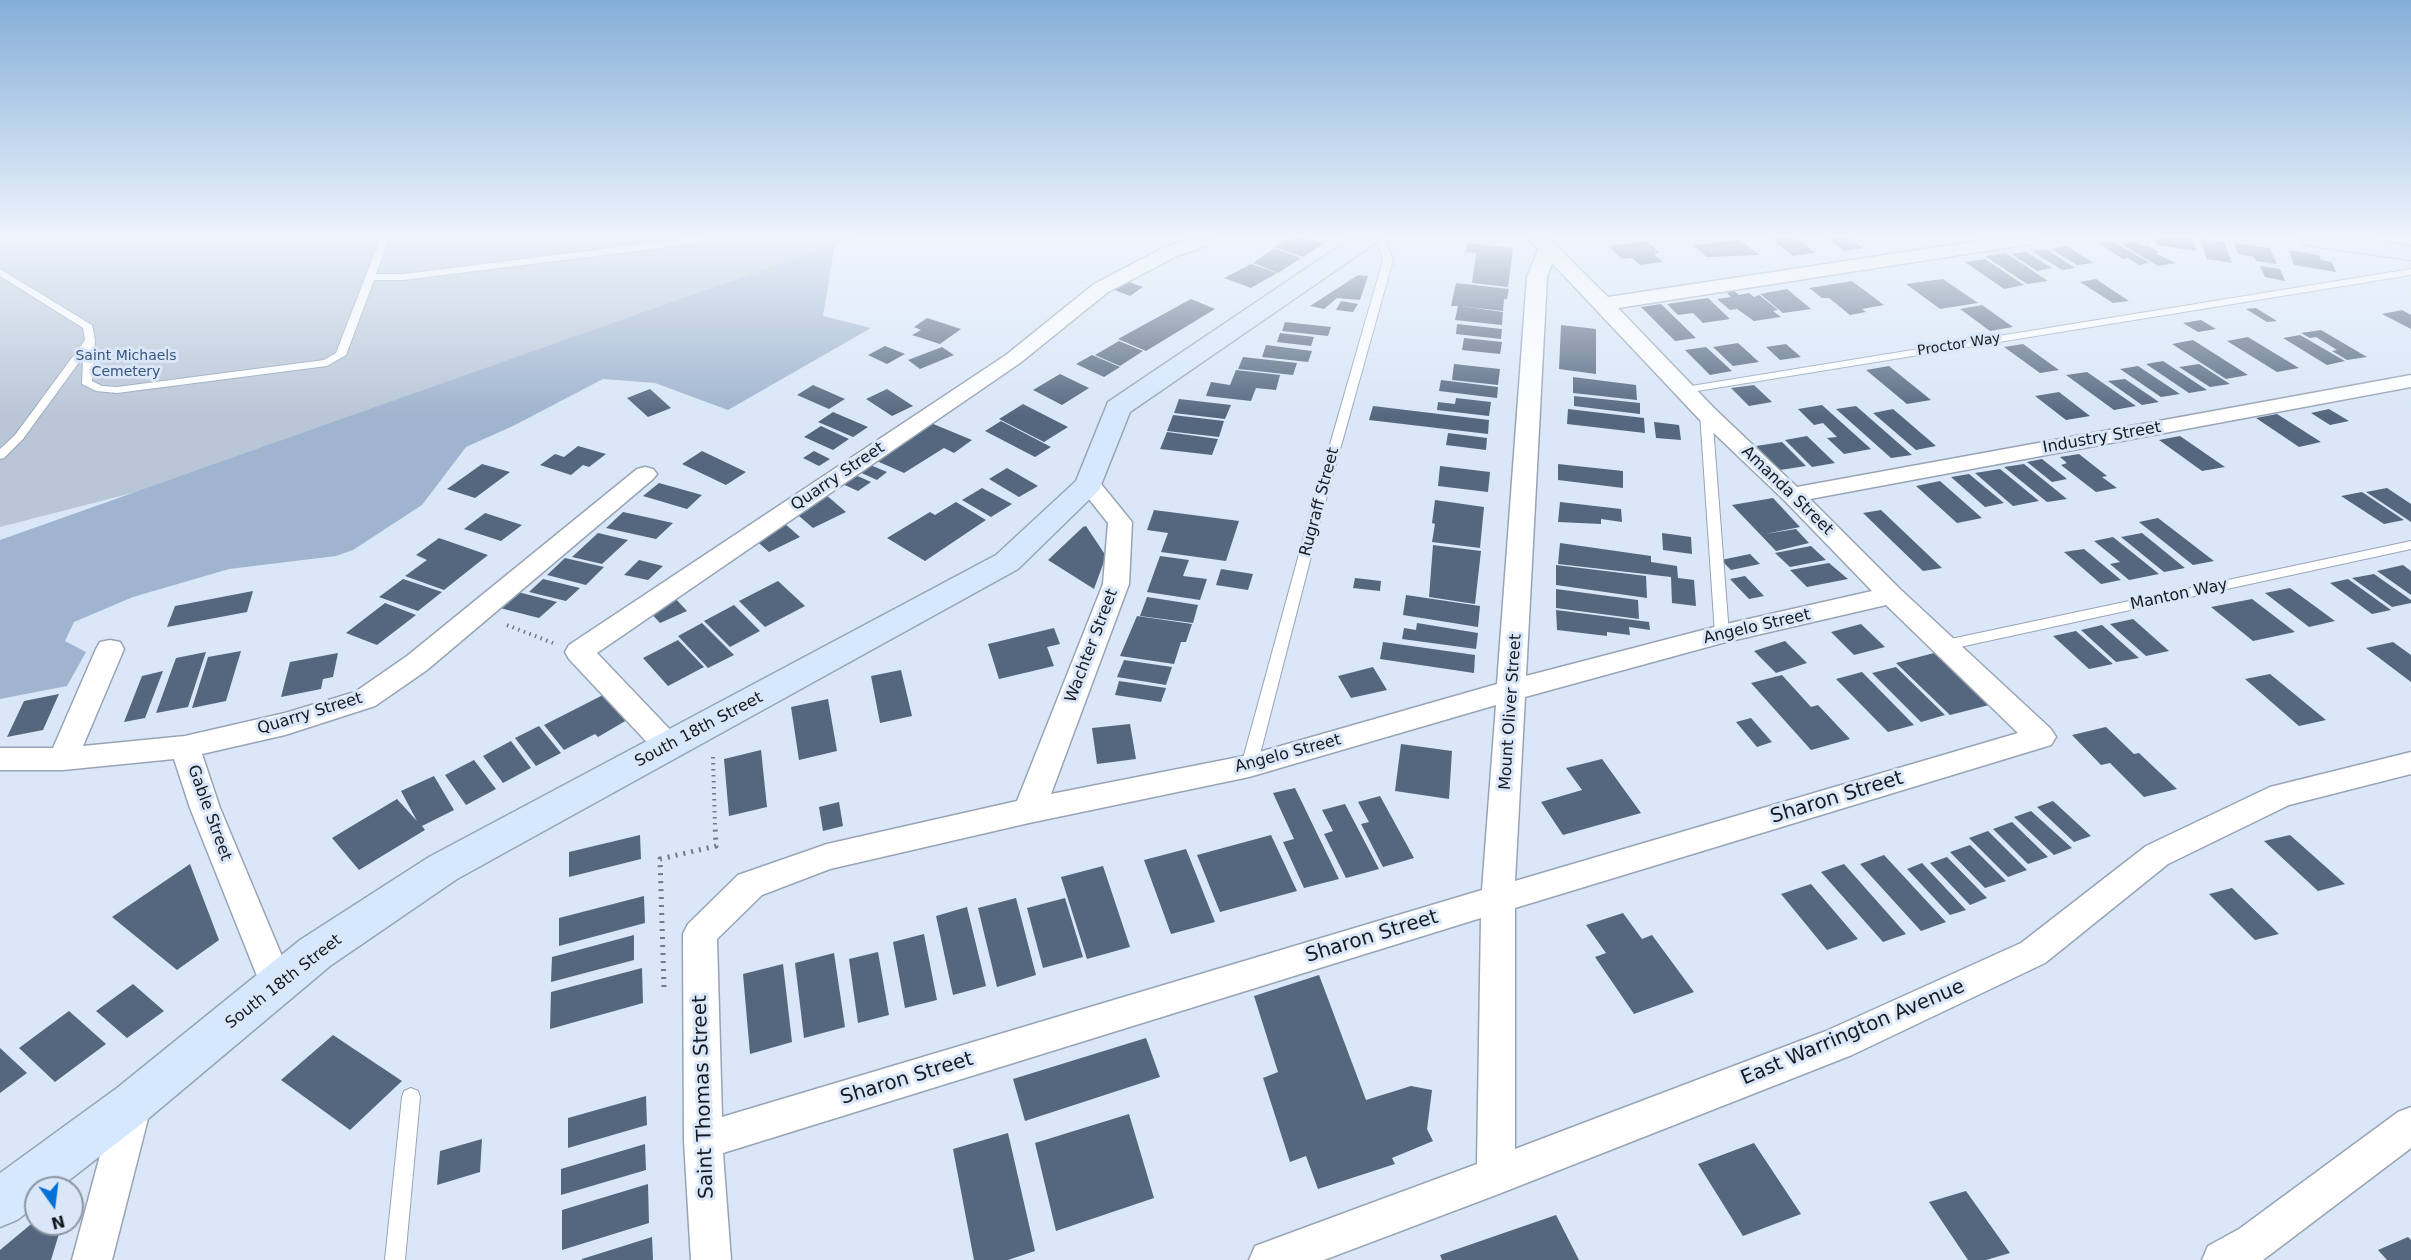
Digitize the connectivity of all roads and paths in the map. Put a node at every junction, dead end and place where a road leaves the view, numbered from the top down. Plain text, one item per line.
1 (41, 298) edge
2 (362, 298) edge
3 (1089, 298) edge
4 (1280, 298) edge
5 (1377, 298) edge
6 (1537, 298) edge
7 (1597, 298) edge
8 (1644, 298) edge
9 (2252, 298) edge
10 (1603, 304) junction
11 (90, 340) junction
12 (2411, 381) edge
13 (1685, 390) junction
14 (1706, 413) junction
15 (0, 456) edge
16 (645, 474) dead end
17 (1089, 484) junction
18 (1792, 495) junction
19 (2411, 545) edge
20 (1892, 595) junction
21 (477, 611) junction
22 (1722, 634) junction
23 (1946, 645) junction
24 (110, 649) dead end
25 (579, 652) junction
26 (1512, 690) junction
27 (2041, 737) joint
28 (668, 746) junction
29 (185, 747) junction
30 (0, 759) edge
31 (63, 759) junction
32 (2411, 763) edge
33 (1249, 766) junction
34 (1029, 812) junction
35 (1498, 899) junction
36 (700, 934) joint
37 (277, 985) junction
38 (411, 1097) dead end
39 (133, 1103) junction
40 (2411, 1125) edge
41 (703, 1141) junction
42 (1496, 1176) junction
43 (0, 1203) edge
44 (92, 1260) edge
45 (395, 1260) edge
46 (711, 1260) edge
47 (1269, 1260) edge
48 (2222, 1260) edge

1 - 11 lane
2 - 11 lane
3 - 25 street, Quarry Street
4 - 17 main road, South 18th Street
5 - 33 lane, Rugraff Street
6 - 26 street, Mount Oliver Street
7 - 10 street, Amanda Street
8 - 10 street
9 - 13 lane, Proctor Way
10 - 13 street, Amanda Street
11 - 15 lane
12 - 18 street, Industry Street
13 - 14 street, Amanda Street
14 - 18 street, Amanda Street
14 - 22 lane
16 - 21 street, Quarry Street
17 - 28 main road, South 18th Street
17 - 34 street, Wachter Street
18 - 20 street, Amanda Street
19 - 23 lane, Manton Way
20 - 22 street, Angelo Street
20 - 23 street, Amanda Street
21 - 25 path
21 - 29 street, Quarry Street
22 - 26 street, Angelo Street
23 - 27 street, Amanda Street
24 - 31 street
25 - 28 street
26 - 33 street, Angelo Street
26 - 35 street, Mount Oliver Street
27 - 35 street, Sharon Street
28 - 37 main road, South 18th Street
29 - 31 street, Gable Street
29 - 37 street, Gable Street
30 - 31 street, Gable Street
32 - 42 street, East Warrington Avenue
33 - 34 street, Angelo Street
34 - 36 street, Angelo Street
35 - 41 street, Sharon Street
35 - 42 street, Mount Oliver Street
36 - 41 street, Saint Thomas Street
37 - 39 main road, South 18th Street
38 - 45 lane
39 - 43 main road, South 18th Street
39 - 44 street
40 - 48 street
41 - 46 street, Saint Thomas Street
42 - 47 street, East Warrington Avenue

